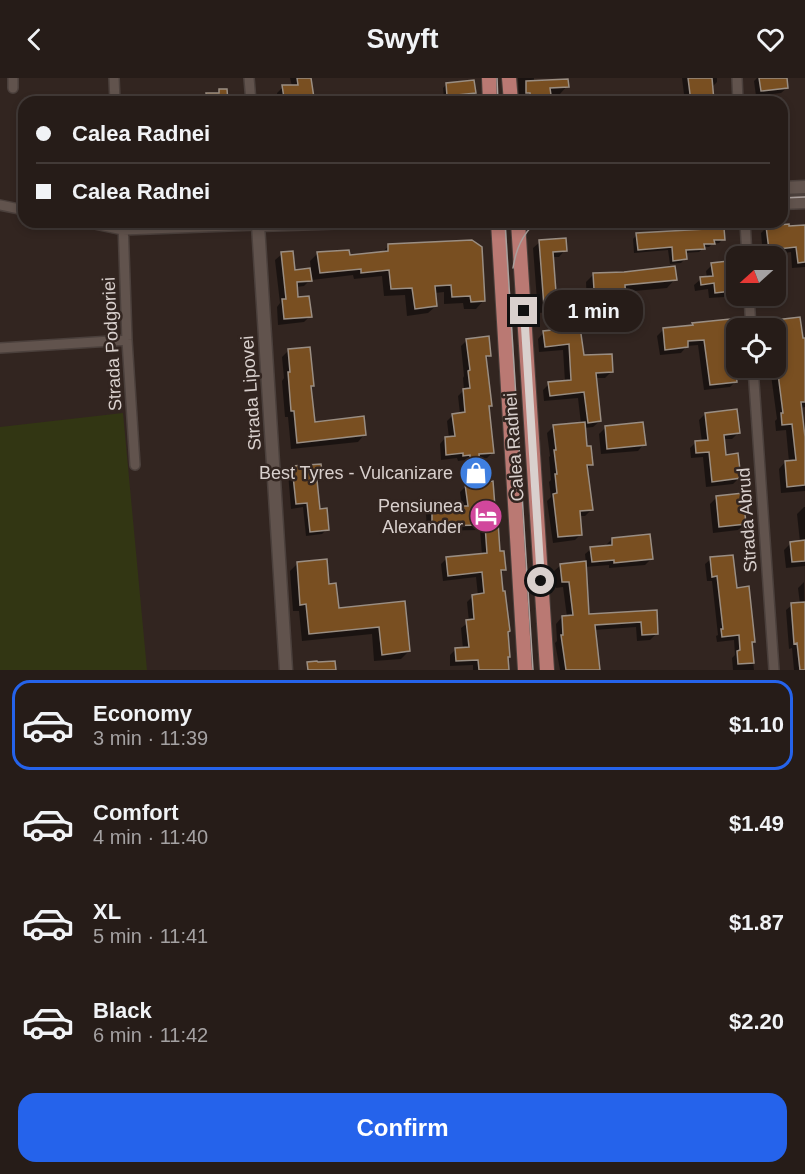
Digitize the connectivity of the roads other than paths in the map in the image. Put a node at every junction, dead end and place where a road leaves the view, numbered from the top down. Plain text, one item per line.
1 (114, 78) edge
2 (249, 78) edge
3 (489, 78) edge
4 (509, 78) edge
5 (737, 78) edge
6 (115, 96) edge
7 (250, 96) edge
8 (490, 96) edge
9 (510, 96) edge
10 (738, 96) edge
11 (805, 187) edge
12 (788, 188) edge
13 (805, 202) edge
14 (788, 203) edge
15 (0, 206) edge
16 (18, 209) edge
17 (123, 228) edge
18 (258, 228) edge
19 (498, 228) edge
20 (518, 228) edge
21 (745, 228) edge
22 (746, 246) edge
23 (128, 340) junction
24 (0, 348) edge
25 (754, 378) edge
26 (135, 465) dead end
27 (286, 670) edge
28 (525, 670) edge
29 (546, 670) edge
30 (774, 670) edge

1 - 6 street
2 - 7 street
3 - 8 main road
4 - 9 main road
5 - 10 street
11 - 12 street
13 - 14 street
15 - 16 street
17 - 23 street, Strada Podgoriei
18 - 27 street, Strada Lipovei
19 - 28 main road, Calea Radnei
20 - 29 main road, Calea Radnei
21 - 22 street
23 - 24 street
23 - 26 street, Strada Podgoriei
25 - 30 street, Strada Abrud

